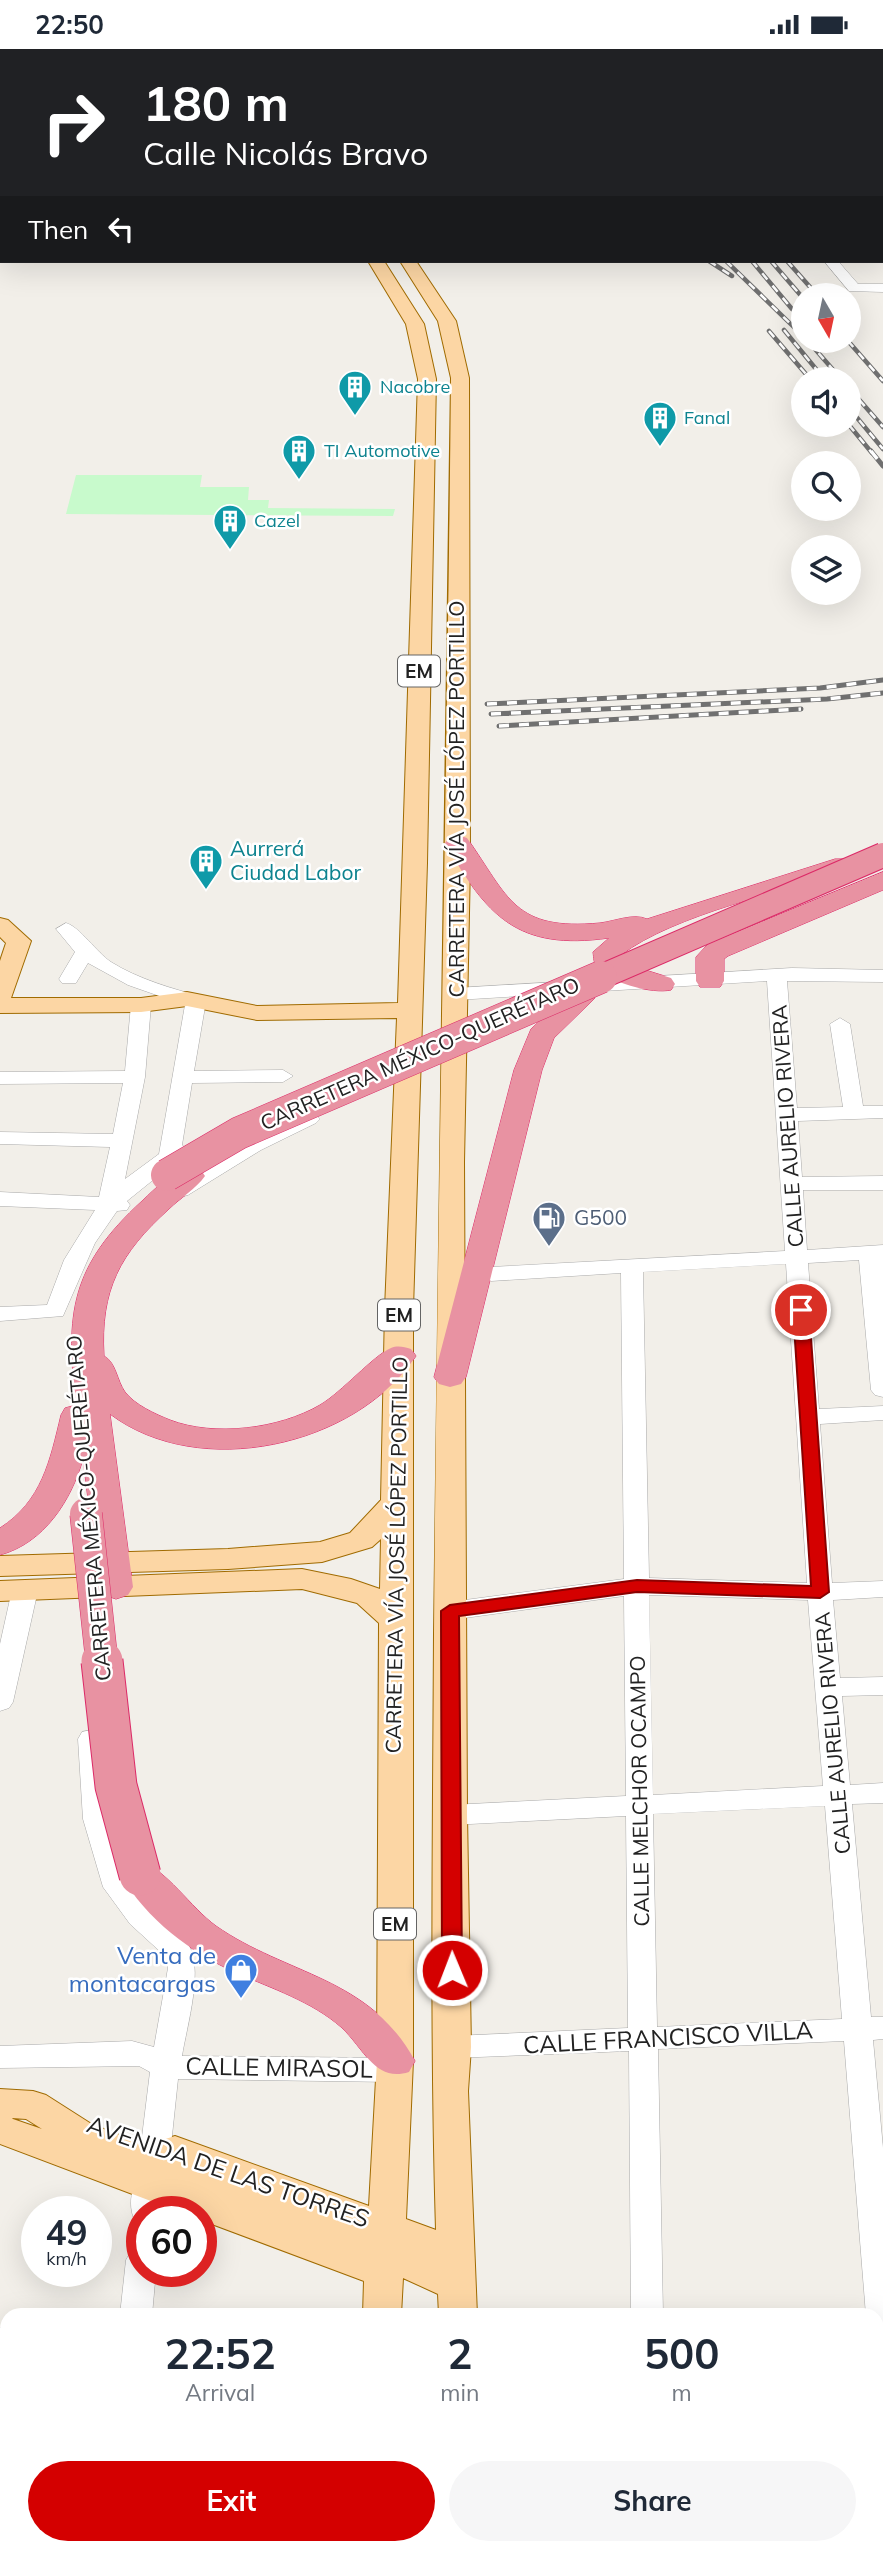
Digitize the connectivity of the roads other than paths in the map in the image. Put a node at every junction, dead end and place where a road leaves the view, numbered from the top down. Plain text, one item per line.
1 (377, 263) edge
2 (409, 263) edge
3 (833, 263) edge
4 (883, 288) edge
5 (447, 321) junction
6 (415, 324) junction
7 (458, 843) junction
8 (883, 855) edge
9 (883, 872) edge
10 (883, 880) edge
11 (777, 884) junction
12 (0, 925) edge
13 (66, 929) dead end
14 (83, 954) junction
15 (883, 960) edge
16 (883, 969) edge
17 (777, 975) junction
18 (883, 976) edge
19 (69, 979) dead end
20 (723, 980) junction
21 (661, 984) junction
22 (628, 986) junction
23 (456, 994) junction
24 (0, 996) edge
25 (581, 998) junction
26 (191, 1000) junction
27 (141, 1005) junction
28 (0, 1006) edge
29 (410, 1010) junction
30 (840, 1024) dead end
31 (408, 1046) junction
32 (283, 1076) dead end
33 (0, 1077) edge
34 (135, 1077) junction
35 (182, 1077) junction
36 (406, 1077) junction
37 (883, 1112) edge
38 (854, 1113) junction
39 (787, 1115) junction
40 (0, 1138) edge
41 (123, 1140) junction
42 (175, 1169) junction
43 (883, 1183) edge
44 (792, 1184) junction
45 (0, 1199) edge
46 (130, 1205) junction
47 (876, 1252) edge
48 (797, 1257) junction
49 (632, 1266) junction
50 (491, 1274) junction
51 (469, 1306) junction
52 (0, 1314) edge
53 (89, 1350) junction
54 (400, 1356) junction
55 (450, 1377) junction
56 (883, 1390) edge
57 (883, 1413) edge
58 (77, 1415) junction
59 (810, 1417) junction
60 (398, 1499) junction
61 (0, 1544) edge
62 (0, 1566) edge
63 (298, 1567) junction
64 (114, 1574) junction
65 (637, 1586) junction
66 (13, 1590) edge
67 (883, 1590) edge
68 (820, 1592) junction
69 (450, 1611) junction
70 (394, 1621) junction
71 (883, 1686) edge
72 (830, 1687) junction
73 (0, 1702) edge
74 (91, 1739) dead end
75 (883, 1793) edge
76 (839, 1795) junction
77 (641, 1805) junction
78 (450, 1815) junction
79 (871, 2029) edge
80 (644, 2039) junction
81 (453, 2047) junction
82 (0, 2057) edge
83 (395, 2065) junction
84 (165, 2067) junction
85 (11, 2100) edge
86 (0, 2129) edge
87 (156, 2145) junction
88 (142, 2196) edge
89 (217, 2214) edge
90 (384, 2250) junction
91 (457, 2285) edge
92 (139, 2287) edge
93 (137, 2308) edge
94 (382, 2308) edge
95 (647, 2308) edge
96 (882, 2308) edge

1 - 6 main road, CARRETERA VÍA JOSÉ LÓPEZ PORTILLO / EM
2 - 5 main road, CARRETERA VÍA JOSÉ LÓPEZ PORTILLO / EM
3 - 4 street
5 - 6 main road
5 - 7 main road, CARRETERA VÍA JOSÉ LÓPEZ PORTILLO / EM
6 - 29 main road, CARRETERA VÍA JOSÉ LÓPEZ PORTILLO / EM
7 - 11 highway
7 - 23 main road, CARRETERA VÍA JOSÉ LÓPEZ PORTILLO / EM
8 - 11 highway, bridge
8 - 42 highway, CARRETERA MÉXICO-QUERÉTARO, bridge
9 - 25 highway, CARRETERA MÉXICO-QUERÉTARO
10 - 20 highway
11 - 21 highway
12 - 24 main road
13 - 14 street
14 - 19 street
14 - 26 street
15 - 20 street
16 - 17 street
17 - 18 street
17 - 20 street
17 - 39 street, CALLE AURELIO RIVERA
20 - 21 street
21 - 22 street
22 - 23 street
22 - 50 street
23 - 55 main road, CARRETERA VÍA JOSÉ LÓPEZ PORTILLO / EM
25 - 42 highway, CARRETERA MÉXICO-QUERÉTARO
25 - 51 highway
26 - 27 main road
26 - 29 main road
26 - 35 street
27 - 28 main road
27 - 34 street
29 - 31 main road, CARRETERA VÍA JOSÉ LÓPEZ PORTILLO / EM
30 - 38 street
31 - 36 main road, CARRETERA VÍA JOSÉ LÓPEZ PORTILLO / EM
31 - 42 street
32 - 35 street
33 - 34 street
34 - 41 street
35 - 42 street
36 - 46 street
36 - 54 main road, CARRETERA VÍA JOSÉ LÓPEZ PORTILLO / EM
37 - 38 street
38 - 39 street
39 - 44 street, CALLE AURELIO RIVERA
40 - 41 street
41 - 46 street
42 - 46 highway, CARRETERA MÉXICO-QUERÉTARO
43 - 44 street
44 - 48 street, CALLE AURELIO RIVERA
45 - 46 street
46 - 52 street
46 - 53 highway, CARRETERA MÉXICO-QUERÉTARO
46 - 58 highway, CARRETERA MÉXICO-QUERÉTARO
47 - 48 street
47 - 56 street
48 - 49 street
48 - 59 street, CALLE AURELIO RIVERA
49 - 50 street
49 - 65 street, CALLE MELCHOR OCAMPO
50 - 51 street
51 - 55 highway
53 - 54 highway
53 - 64 highway, CARRETERA MÉXICO-QUERÉTARO
54 - 60 main road, CARRETERA VÍA JOSÉ LÓPEZ PORTILLO / EM
55 - 69 main road, CARRETERA VÍA JOSÉ LÓPEZ PORTILLO / EM
57 - 59 street
58 - 61 highway
58 - 83 highway, CARRETERA MÉXICO-QUERÉTARO, bridge
59 - 68 street, CALLE AURELIO RIVERA
60 - 63 main road
60 - 70 main road, CARRETERA VÍA JOSÉ LÓPEZ PORTILLO / EM
62 - 64 main road
63 - 64 main road
63 - 70 main road
64 - 66 main road
65 - 68 street
65 - 69 street
65 - 77 street, CALLE MELCHOR OCAMPO
66 - 73 street
67 - 68 street
68 - 72 street, CALLE AURELIO RIVERA
69 - 78 main road, CARRETERA VÍA JOSÉ LÓPEZ PORTILLO / EM
70 - 83 main road, CARRETERA VÍA JOSÉ LÓPEZ PORTILLO / EM
71 - 72 street
72 - 76 street, CALLE AURELIO RIVERA
74 - 84 street
75 - 76 street
76 - 77 street
76 - 79 street, CALLE AURELIO RIVERA
77 - 78 street
77 - 80 street, CALLE MELCHOR OCAMPO
78 - 81 main road, CARRETERA VÍA JOSÉ LÓPEZ PORTILLO / EM
79 - 80 street, CALLE FRANCISCO VILLA
79 - 96 street, CALLE AURELIO RIVERA
80 - 81 street, CALLE FRANCISCO VILLA
80 - 95 street, CALLE MELCHOR OCAMPO
81 - 91 main road, CARRETERA VÍA JOSÉ LÓPEZ PORTILLO / EM
82 - 84 street, CALLE MIRASOL
83 - 84 street, CALLE MIRASOL
83 - 90 main road, CARRETERA VÍA JOSÉ LÓPEZ PORTILLO / EM
84 - 87 street
85 - 87 main road, AVENIDA DE LAS TORRES
85 - 90 main road
86 - 88 main road, AVENIDA DE LAS TORRES
87 - 90 main road, AVENIDA DE LAS TORRES
89 - 90 main road, AVENIDA DE LAS TORRES
90 - 91 main road
90 - 94 main road, CARRETERA VÍA JOSÉ LÓPEZ PORTILLO / EM
92 - 93 street

